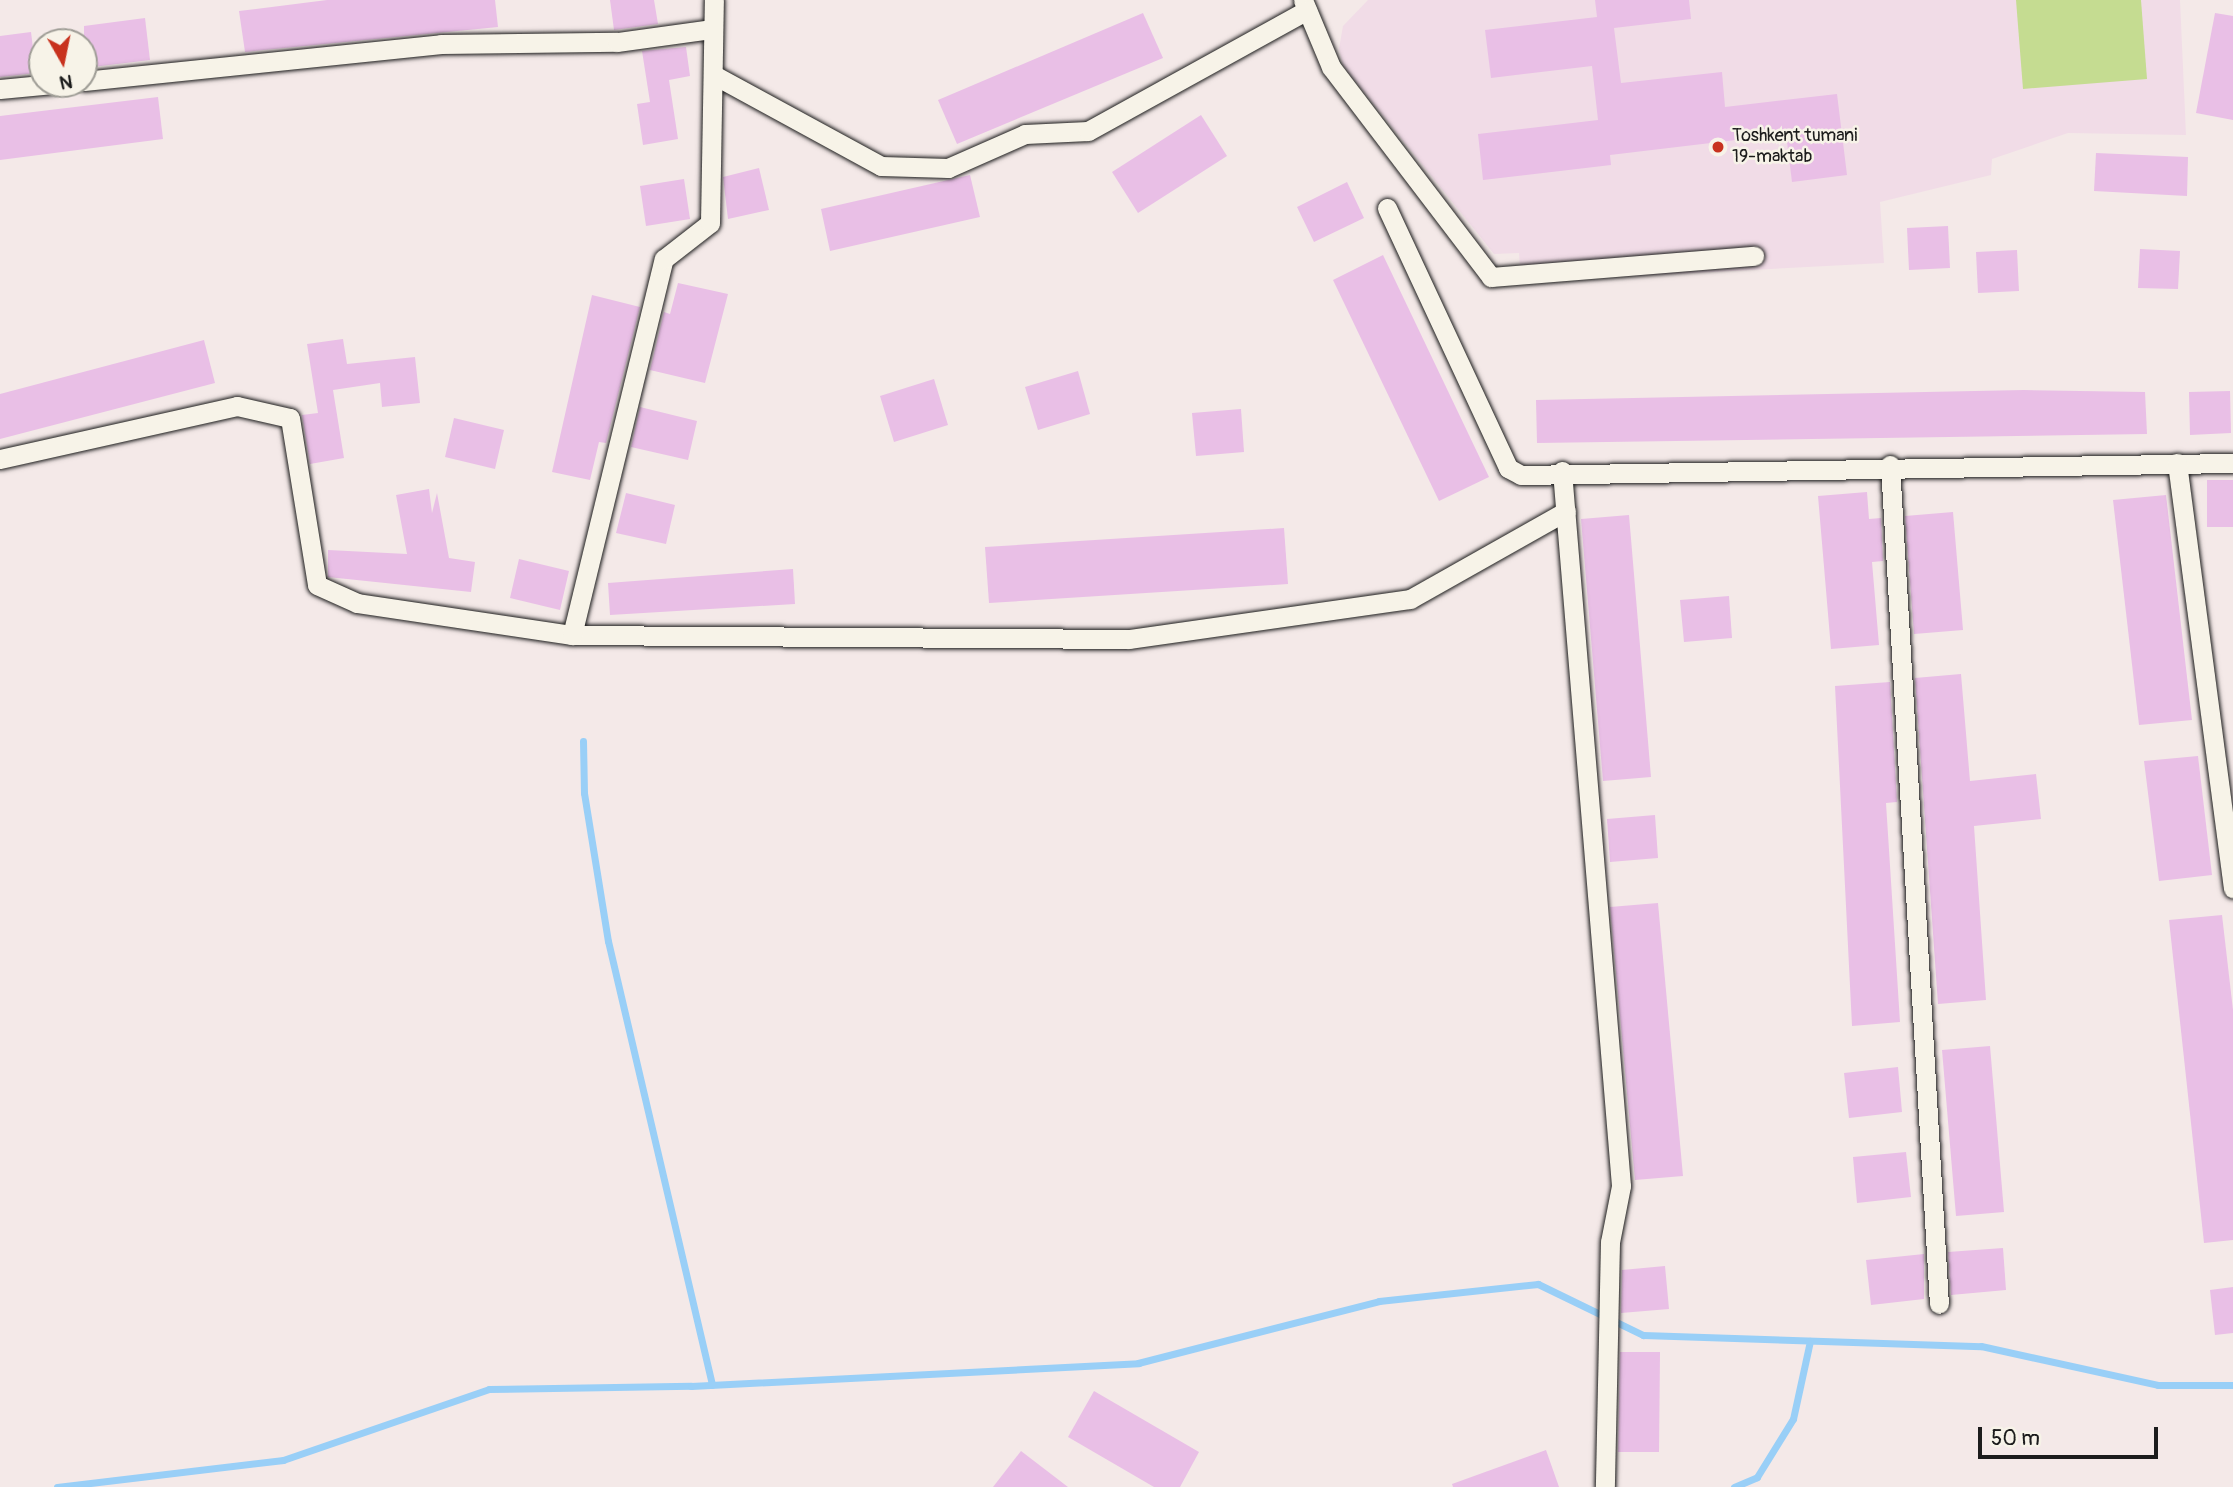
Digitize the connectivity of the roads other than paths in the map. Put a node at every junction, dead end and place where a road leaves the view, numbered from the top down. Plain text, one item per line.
1 (714, 0) edge
2 (1305, 5) edge
3 (712, 29) junction
4 (713, 75) junction
5 (98, 80) edge
6 (28, 86) edge
7 (0, 89) edge
8 (1387, 208) dead end
9 (1754, 256) dead end
10 (0, 459) edge
11 (2177, 463) junction
12 (2233, 463) edge
13 (1890, 465) junction
14 (1562, 471) junction
15 (1566, 511) junction
16 (572, 635) junction
17 (2233, 888) edge
18 (1940, 1304) dead end
19 (1605, 1487) edge

1 - 3 street
2 - 4 street
2 - 9 street
3 - 4 street
3 - 5 street
4 - 16 street
6 - 7 street
8 - 14 street
10 - 16 street
11 - 12 street
11 - 13 street
11 - 17 street
13 - 14 street
13 - 18 street
14 - 15 street
15 - 16 street
15 - 19 street

